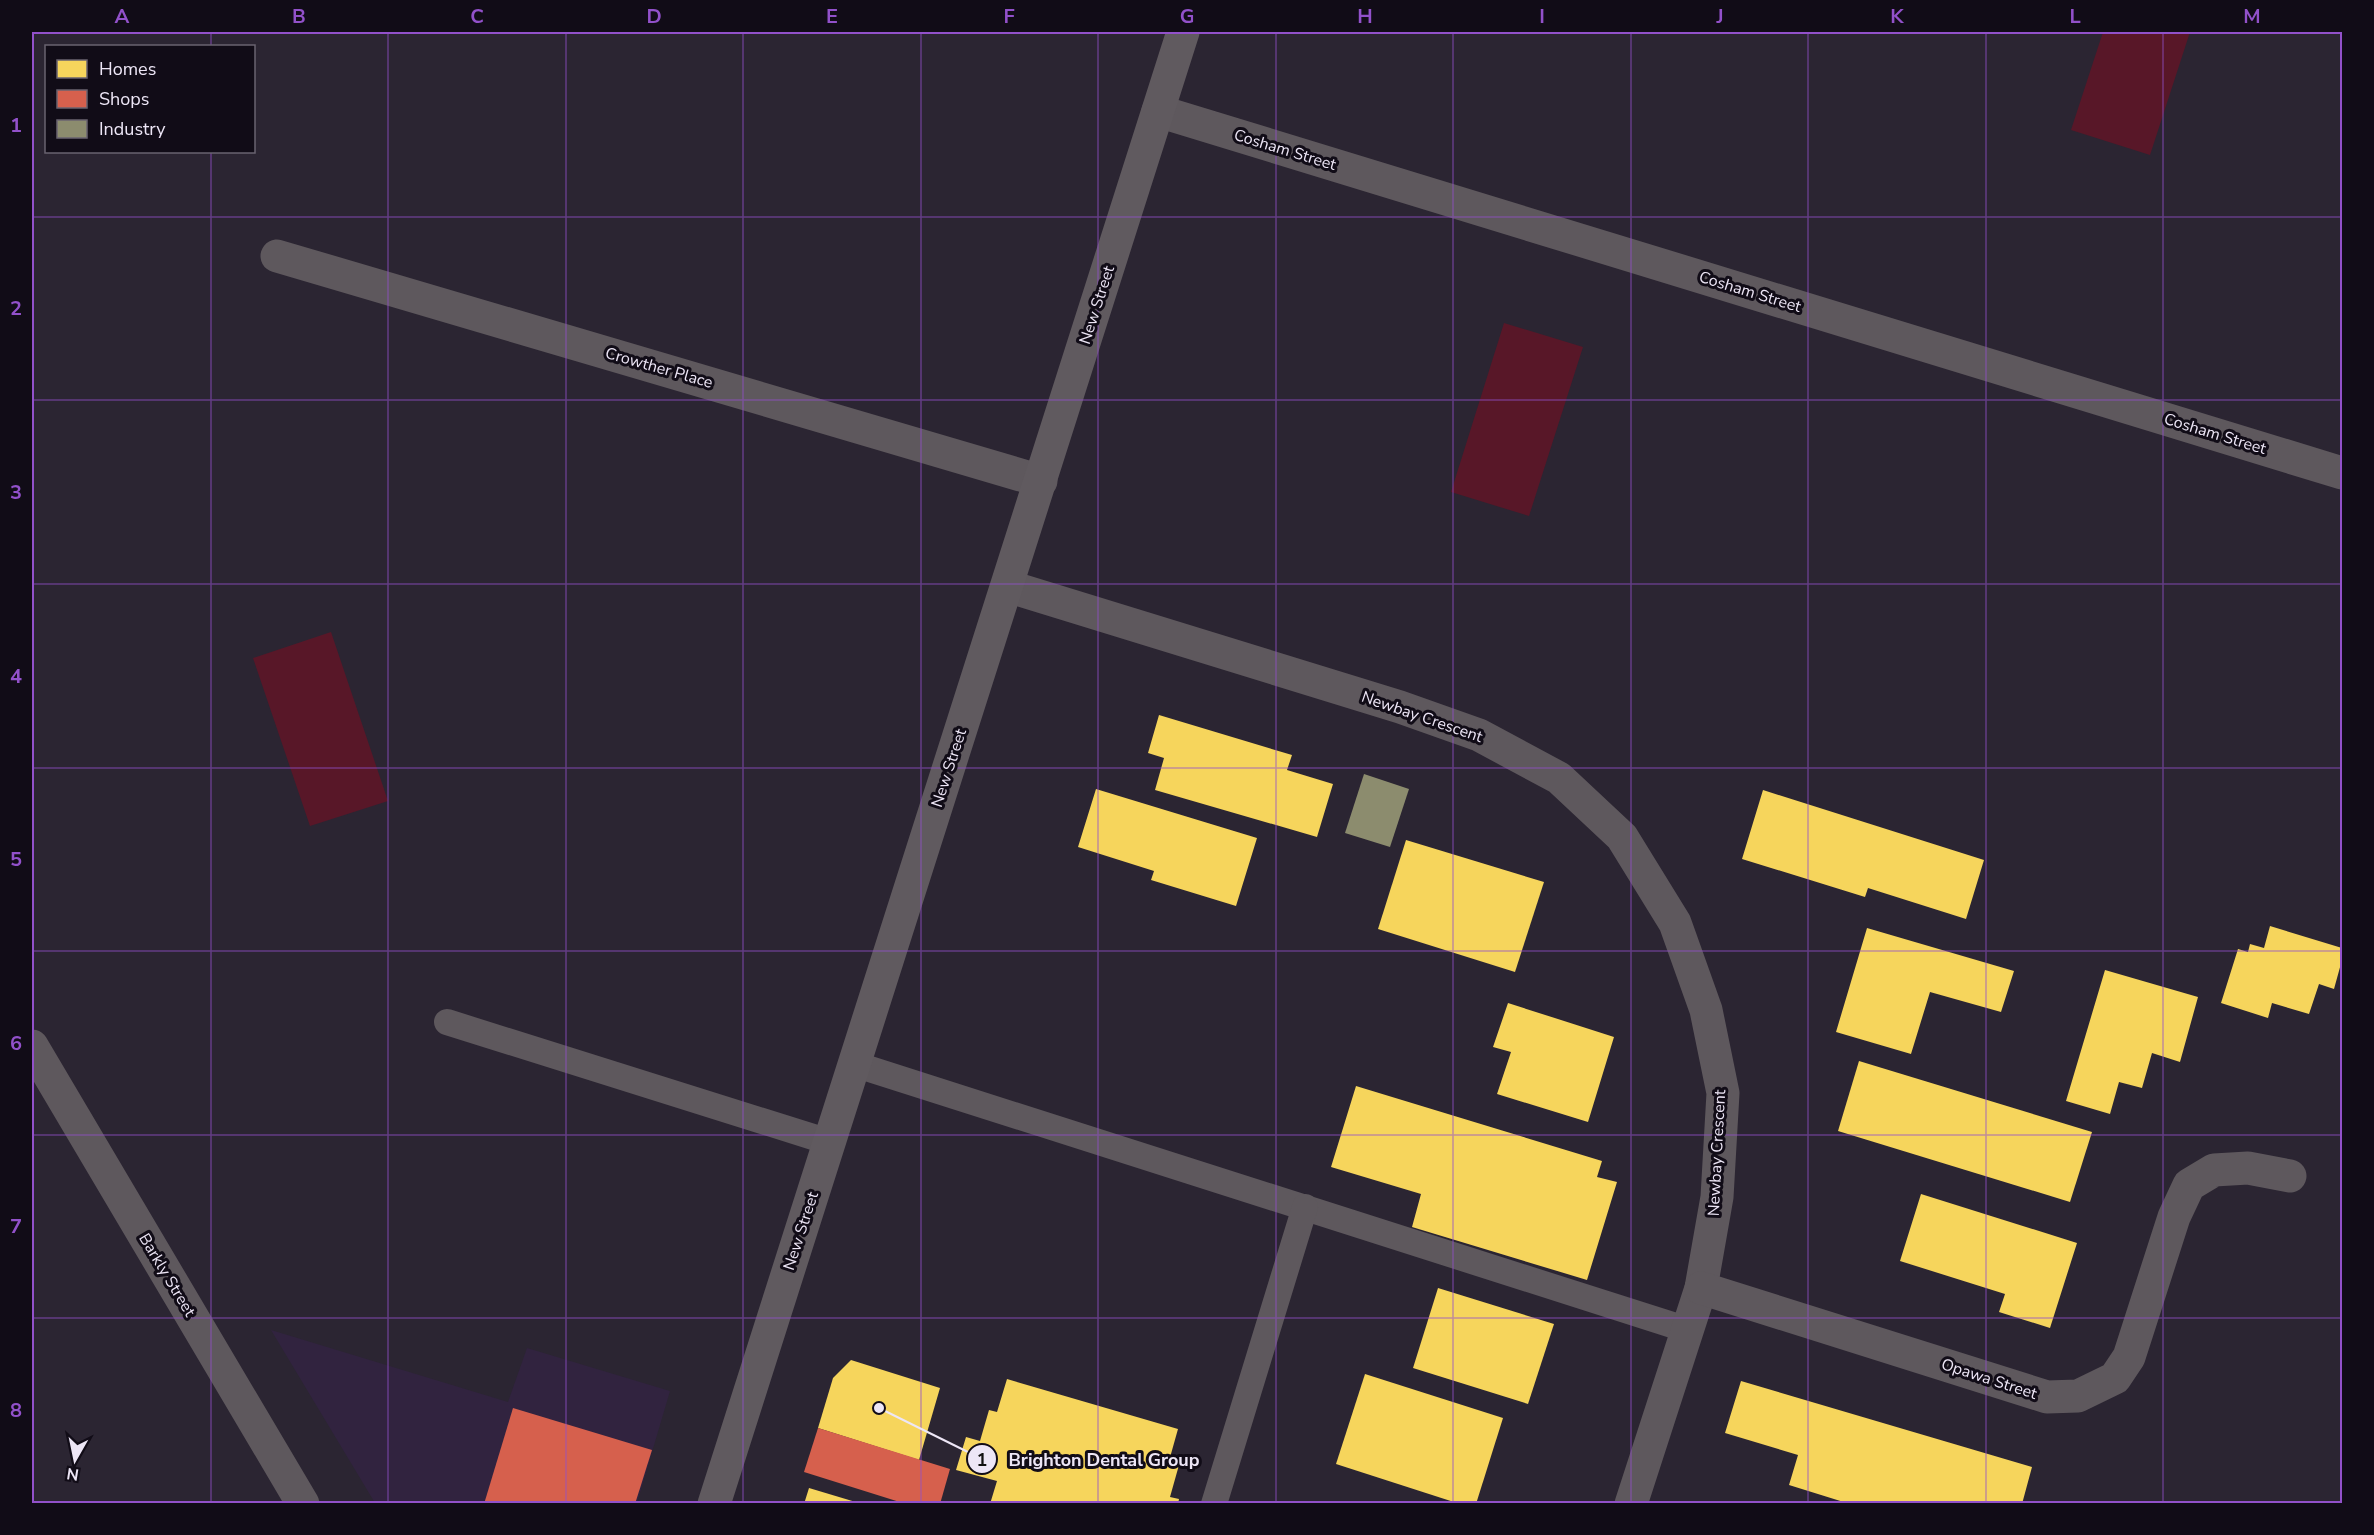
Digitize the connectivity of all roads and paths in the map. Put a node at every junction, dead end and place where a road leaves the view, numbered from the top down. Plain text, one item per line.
1 (1183, 32) edge
2 (1158, 111) junction
3 (277, 255) dead end
4 (2343, 473) edge
5 (1041, 481) junction
6 (1007, 586) junction
7 (447, 1022) dead end
8 (32, 1046) edge
9 (854, 1064) junction
10 (829, 1142) junction
11 (2290, 1176) dead end
12 (1305, 1207) junction
13 (1701, 1288) junction
14 (1688, 1330) junction
15 (303, 1503) edge
16 (714, 1503) edge
17 (1214, 1503) edge
18 (1631, 1503) edge

1 - 2 main road, New Street
2 - 4 street, Cosham Street
2 - 5 main road, New Street
3 - 5 street, Crowther Place
5 - 6 main road, New Street
6 - 9 main road, New Street
6 - 13 street, Newbay Crescent
7 - 10 lane
8 - 15 street, Barkly Street
9 - 10 main road, New Street
9 - 12 lane
10 - 16 main road, New Street
11 - 13 street, Opawa Street
12 - 14 lane
12 - 17 lane
13 - 14 street, Newbay Crescent
14 - 18 street, Newbay Crescent

